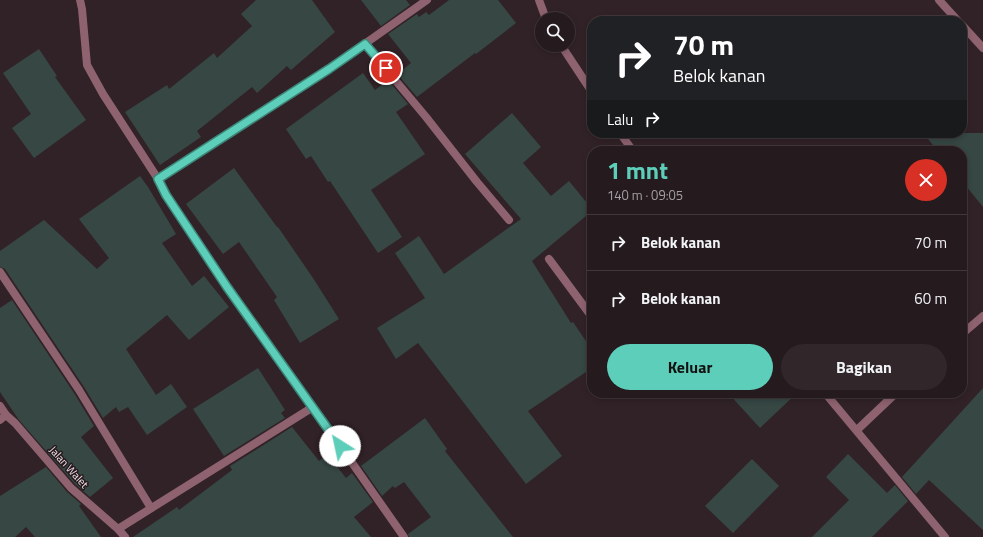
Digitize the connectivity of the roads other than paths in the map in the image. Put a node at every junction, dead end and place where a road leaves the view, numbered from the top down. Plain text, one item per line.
1 (80, 0) edge
2 (427, 0) edge
3 (539, 0) edge
4 (939, 0) edge
5 (543, 12) edge
6 (953, 16) edge
7 (967, 30) edge
8 (365, 44) junction
9 (983, 48) edge
10 (566, 52) edge
11 (587, 84) edge
12 (158, 179) junction
13 (509, 220) dead end
14 (549, 259) dead end
15 (0, 272) edge
16 (587, 310) edge
17 (983, 316) edge
18 (967, 330) edge
19 (829, 398) edge
20 (891, 398) edge
21 (0, 406) edge
22 (313, 407) junction
23 (3, 417) edge
24 (857, 430) junction
25 (151, 508) junction
26 (118, 529) junction
27 (125, 537) edge
28 (404, 537) edge
29 (945, 537) edge

1 - 12 street
2 - 8 street
3 - 5 street
4 - 6 street
7 - 9 street
8 - 12 street
8 - 13 street
10 - 11 street
12 - 22 street
14 - 16 street
15 - 25 street
17 - 18 street
19 - 24 street
20 - 24 street
21 - 23 street, Jalan Walet
22 - 25 street
22 - 28 street
23 - 26 street, Jalan Walet
24 - 29 street
25 - 26 street
26 - 27 street, Jalan Walet

